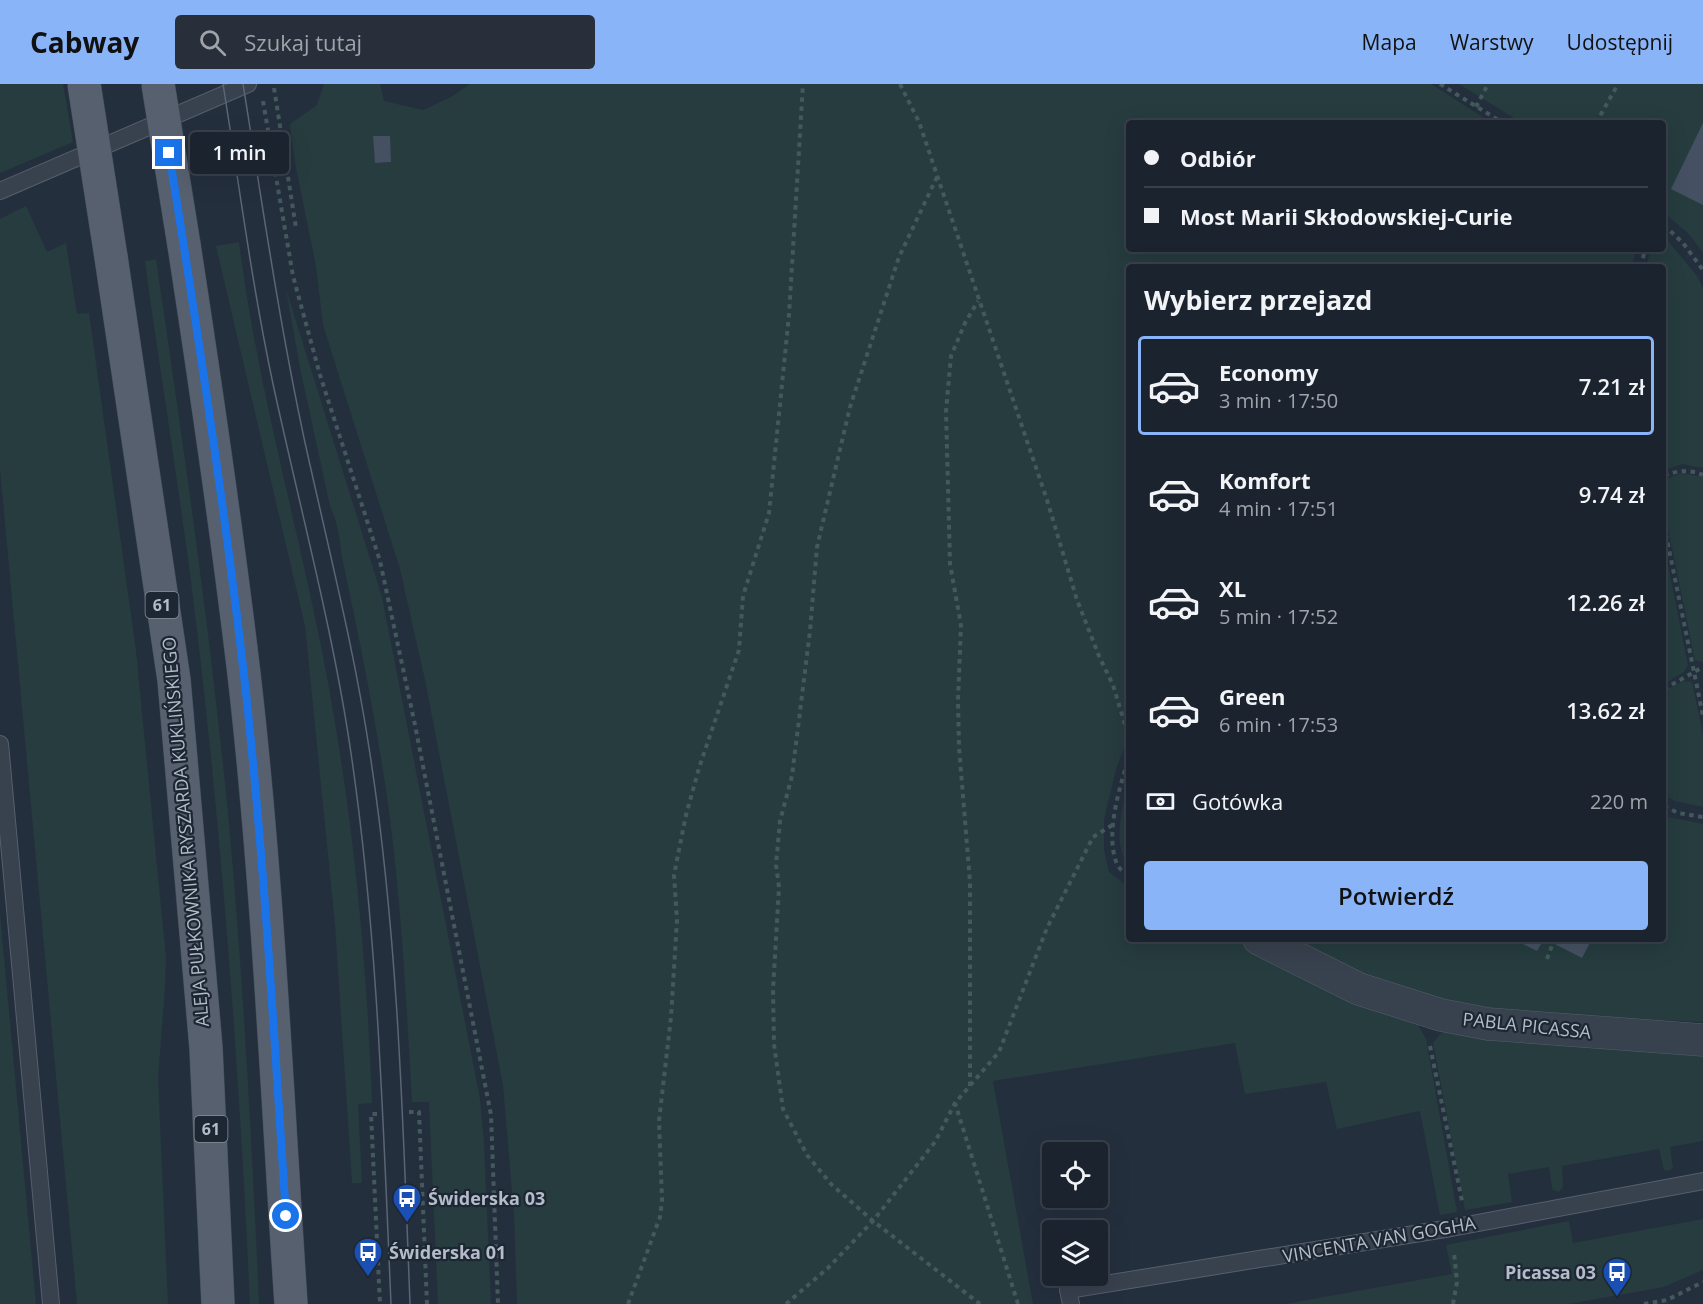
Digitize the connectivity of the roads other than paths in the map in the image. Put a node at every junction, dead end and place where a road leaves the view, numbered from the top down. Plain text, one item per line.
1 (84, 84) edge
2 (158, 84) edge
3 (248, 84) edge
4 (0, 191) edge
5 (0, 744) edge
6 (1265, 942) edge
7 (1703, 1040) edge
8 (1703, 1181) edge
9 (51, 1304) edge
10 (218, 1304) edge
11 (291, 1304) edge
12 (1071, 1304) edge

1 - 10 main road, ALEJA PUŁKOWNIKA RYSZARDA KUKLIŃSKIEGO / 61, bridge
2 - 11 main road, bridge
3 - 4 lane
5 - 9 lane
6 - 7 street, PABLA PICASSA
8 - 12 lane, VINCENTA VAN GOGHA

